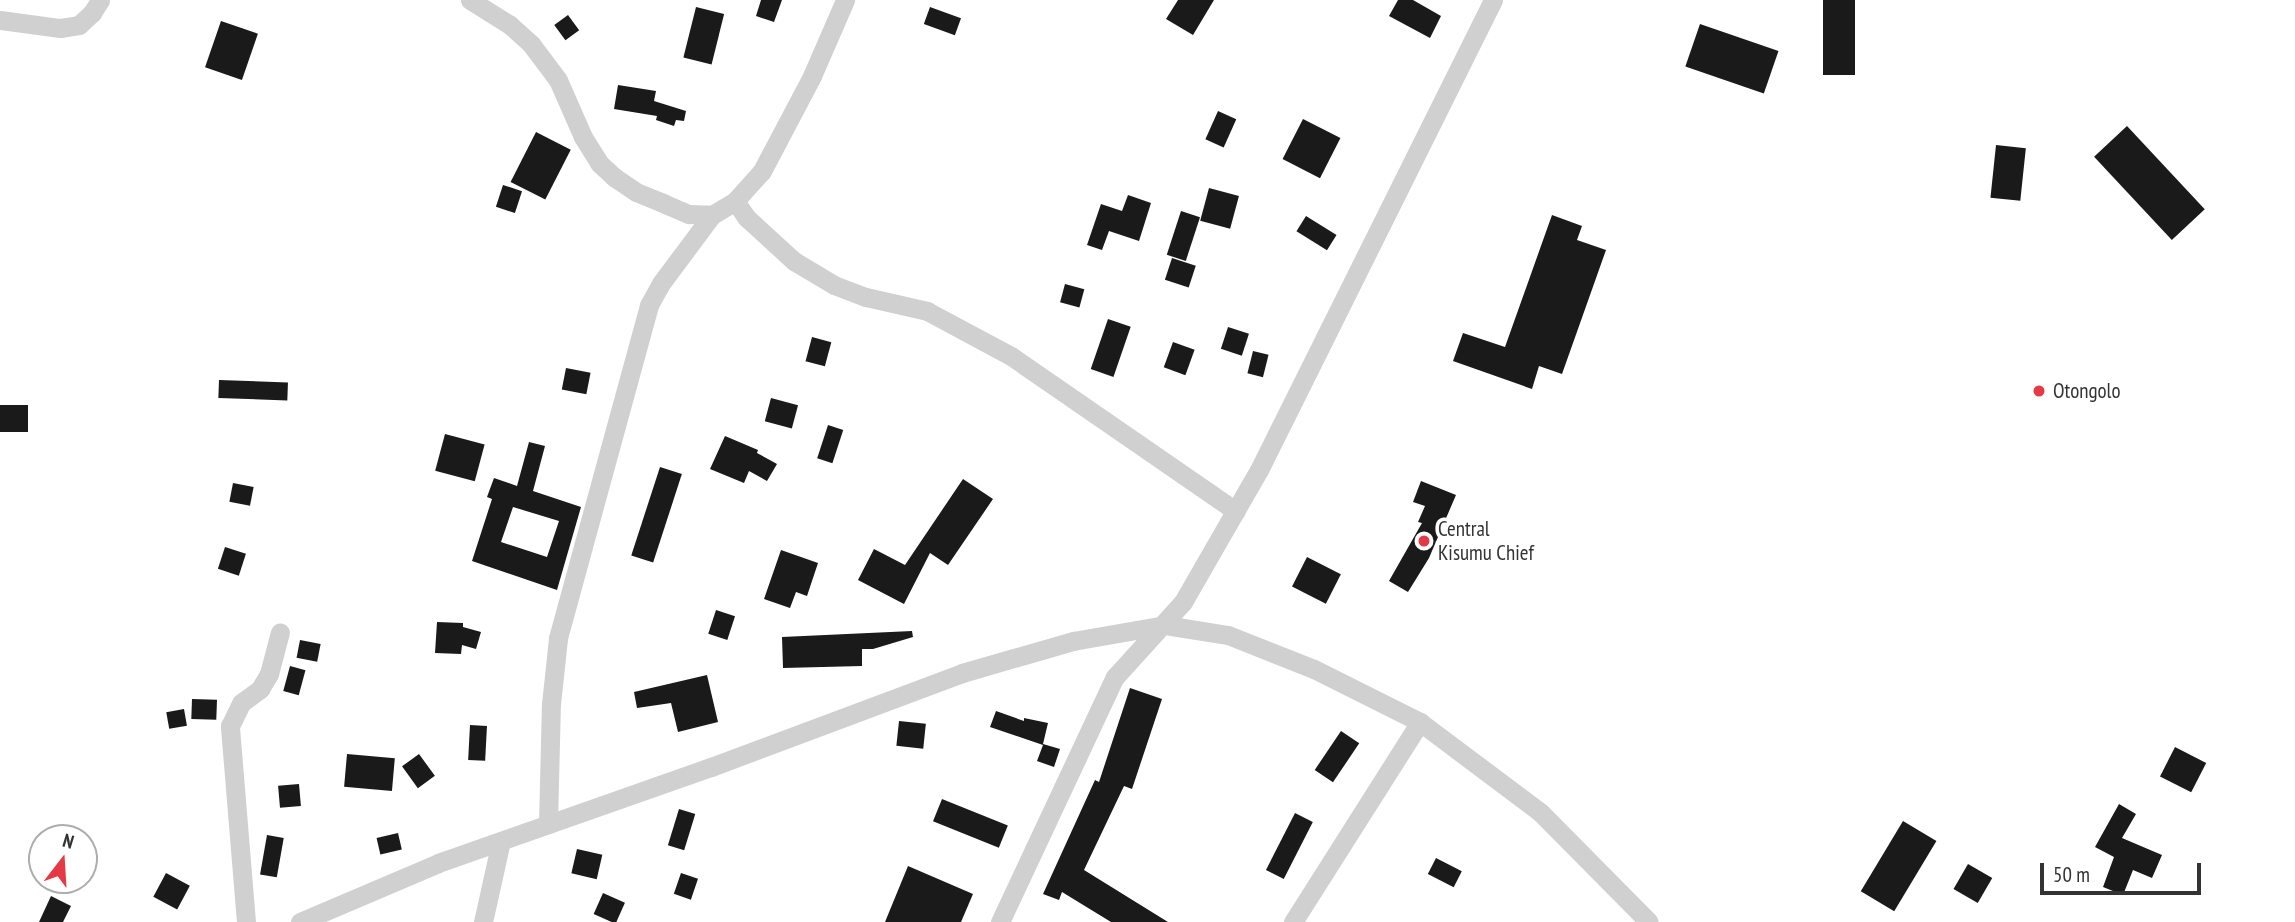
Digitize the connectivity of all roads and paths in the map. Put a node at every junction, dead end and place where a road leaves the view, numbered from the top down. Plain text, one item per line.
1 (100, 0) edge
2 (470, 0) edge
3 (845, 0) edge
4 (1493, 0) edge
5 (0, 20) edge
6 (735, 201) junction
7 (712, 215) junction
8 (1236, 511) junction
9 (1165, 625) junction
10 (280, 632) dead end
11 (1420, 722) junction
12 (548, 824) junction
13 (501, 841) junction
14 (246, 922) edge
15 (300, 922) edge
16 (483, 922) edge
17 (1000, 922) edge
18 (1293, 922) edge
19 (1649, 922) edge

1 - 5 street
2 - 7 street
3 - 6 street
4 - 8 street
6 - 7 street
6 - 8 street
7 - 12 street
8 - 9 street
9 - 11 street
9 - 12 street
9 - 17 street
10 - 14 street
11 - 18 street
11 - 19 street
12 - 13 street
13 - 15 street
13 - 16 street

